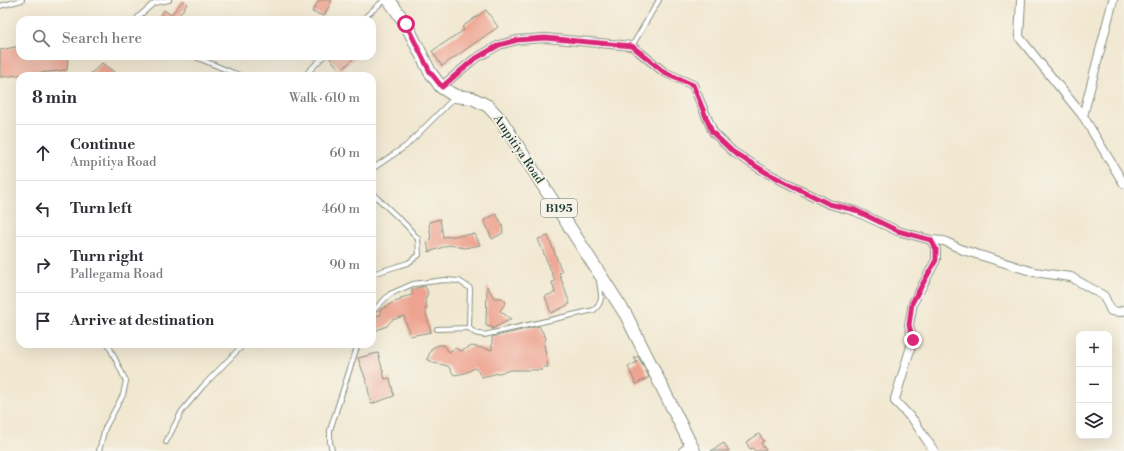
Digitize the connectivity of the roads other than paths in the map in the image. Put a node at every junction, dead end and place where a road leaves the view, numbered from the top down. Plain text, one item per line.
1 (22, 0) edge
2 (169, 0) edge
3 (384, 0) edge
4 (389, 0) edge
5 (659, 0) edge
6 (1021, 0) edge
7 (1113, 0) edge
8 (0, 6) edge
9 (140, 16) edge
10 (366, 16) edge
11 (632, 46) junction
12 (203, 60) edge
13 (320, 60) edge
14 (231, 72) edge
15 (308, 72) edge
16 (442, 87) junction
17 (455, 96) junction
18 (1083, 116) junction
19 (376, 166) edge
20 (1124, 184) edge
21 (376, 197) edge
22 (931, 240) junction
23 (597, 267) junction
24 (376, 273) edge
25 (376, 308) edge
26 (1124, 310) edge
27 (470, 328) junction
28 (437, 329) dead end
29 (110, 348) edge
30 (240, 348) edge
31 (357, 348) edge
32 (166, 442) dead end
33 (689, 449) edge
34 (99, 451) edge
35 (332, 451) edge
36 (934, 451) edge

1 - 8 lane
2 - 9 lane
3 - 10 lane
4 - 16 main road, Ampitiya Road / B195
5 - 11 lane
6 - 18 street
7 - 18 street
11 - 16 street
11 - 22 street
12 - 14 lane
13 - 15 lane
16 - 17 main road, Ampitiya Road / B195
17 - 19 lane
17 - 23 main road, Ampitiya Road / B195
18 - 20 street
21 - 24 lane
22 - 26 street
22 - 36 street
23 - 27 lane
23 - 33 main road, Ampitiya Road / B195
25 - 27 lane
27 - 28 lane
29 - 34 lane
30 - 32 lane
31 - 35 lane

